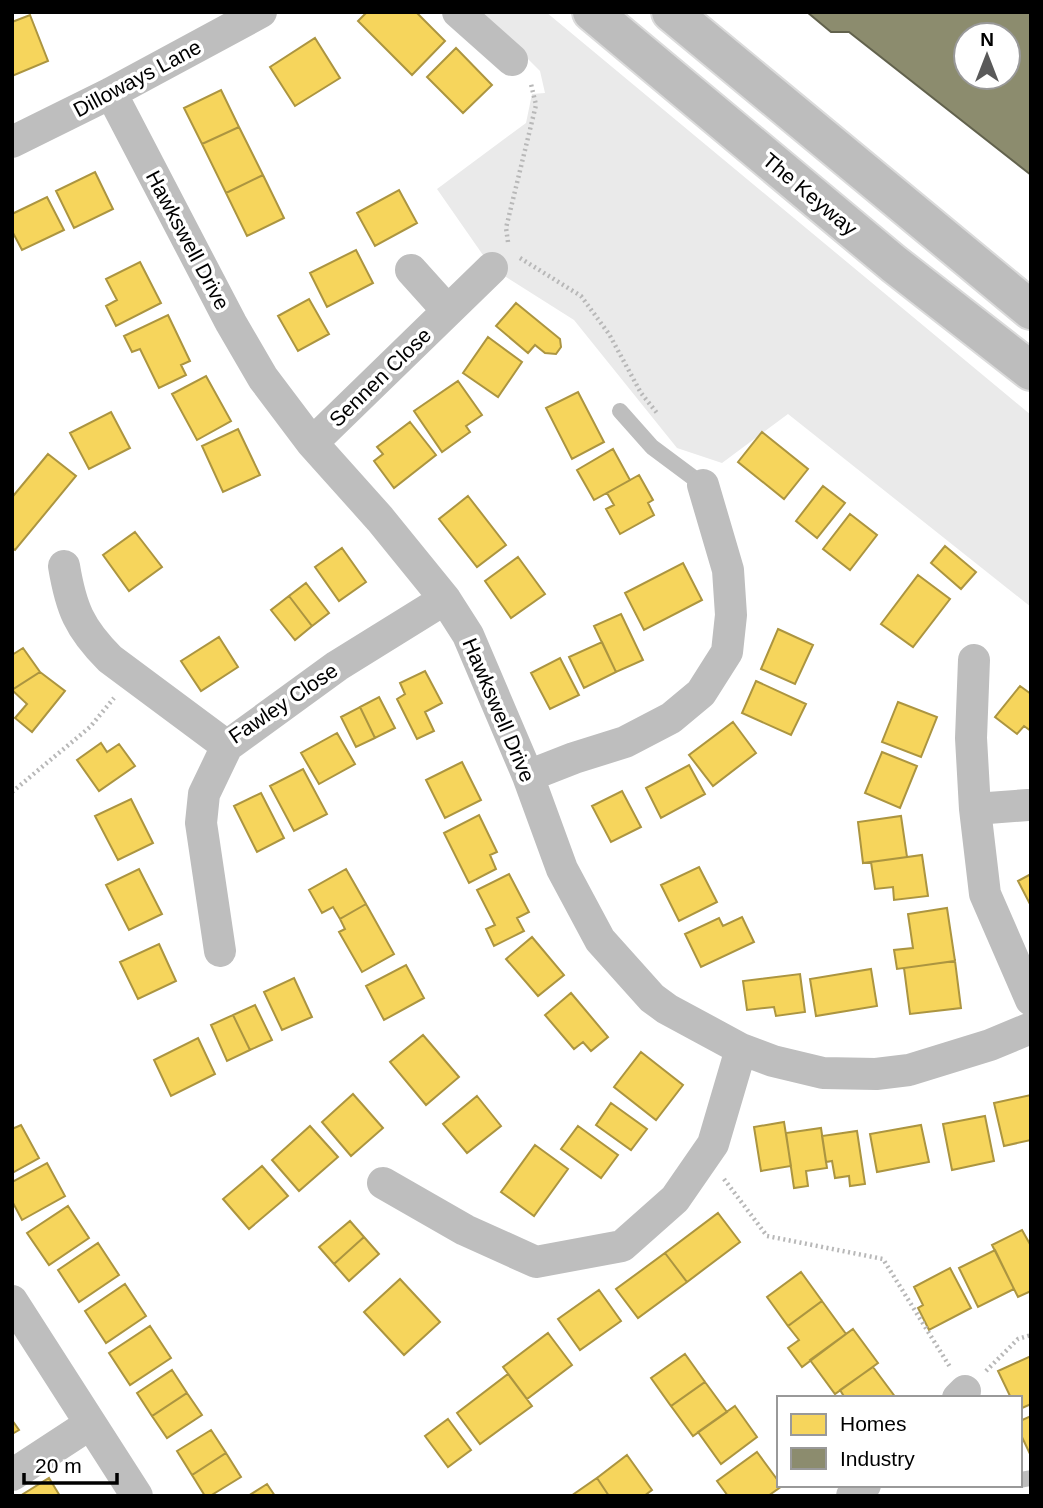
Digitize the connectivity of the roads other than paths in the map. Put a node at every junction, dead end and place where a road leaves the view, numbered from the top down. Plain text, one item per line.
1 (261, 12) edge
2 (458, 12) edge
3 (592, 12) edge
4 (671, 12) edge
5 (512, 60) road end
6 (111, 93) junction
7 (12, 142) edge
8 (506, 259) road end
9 (411, 270) dead end
10 (447, 310) junction
11 (1031, 310) edge
12 (1031, 371) edge
13 (620, 411) dead end
14 (312, 443) junction
15 (703, 485) joint
16 (64, 566) dead end
17 (445, 599) junction
18 (974, 660) dead end
19 (227, 746) junction
20 (528, 776) junction
21 (1028, 805) dead end
22 (975, 809) junction
23 (220, 951) dead end
24 (1031, 1000) edge
25 (1031, 1028) edge
26 (741, 1049) junction
27 (383, 1183) dead end
28 (12, 1301) edge
29 (90, 1424) junction
30 (12, 1475) edge
31 (137, 1496) edge

1 - 6 street, Dilloways Lane
2 - 5 street
3 - 12 highway, The Keyway
4 - 11 highway
6 - 7 street, Dilloways Lane
6 - 14 street, Hawkswell Drive
8 - 10 street, Sennen Close
9 - 10 street, Sennen Close
10 - 14 street, Sennen Close
13 - 15 lane
14 - 17 street, Hawkswell Drive
15 - 20 street
16 - 19 street, Fawley Close
17 - 19 street, Fawley Close
17 - 20 street, Hawkswell Drive
18 - 22 street
19 - 23 street
20 - 26 street, Hawkswell Drive
21 - 22 street
22 - 24 street
25 - 26 street, Hawkswell Drive
26 - 27 street
28 - 29 street
29 - 30 street
29 - 31 street

